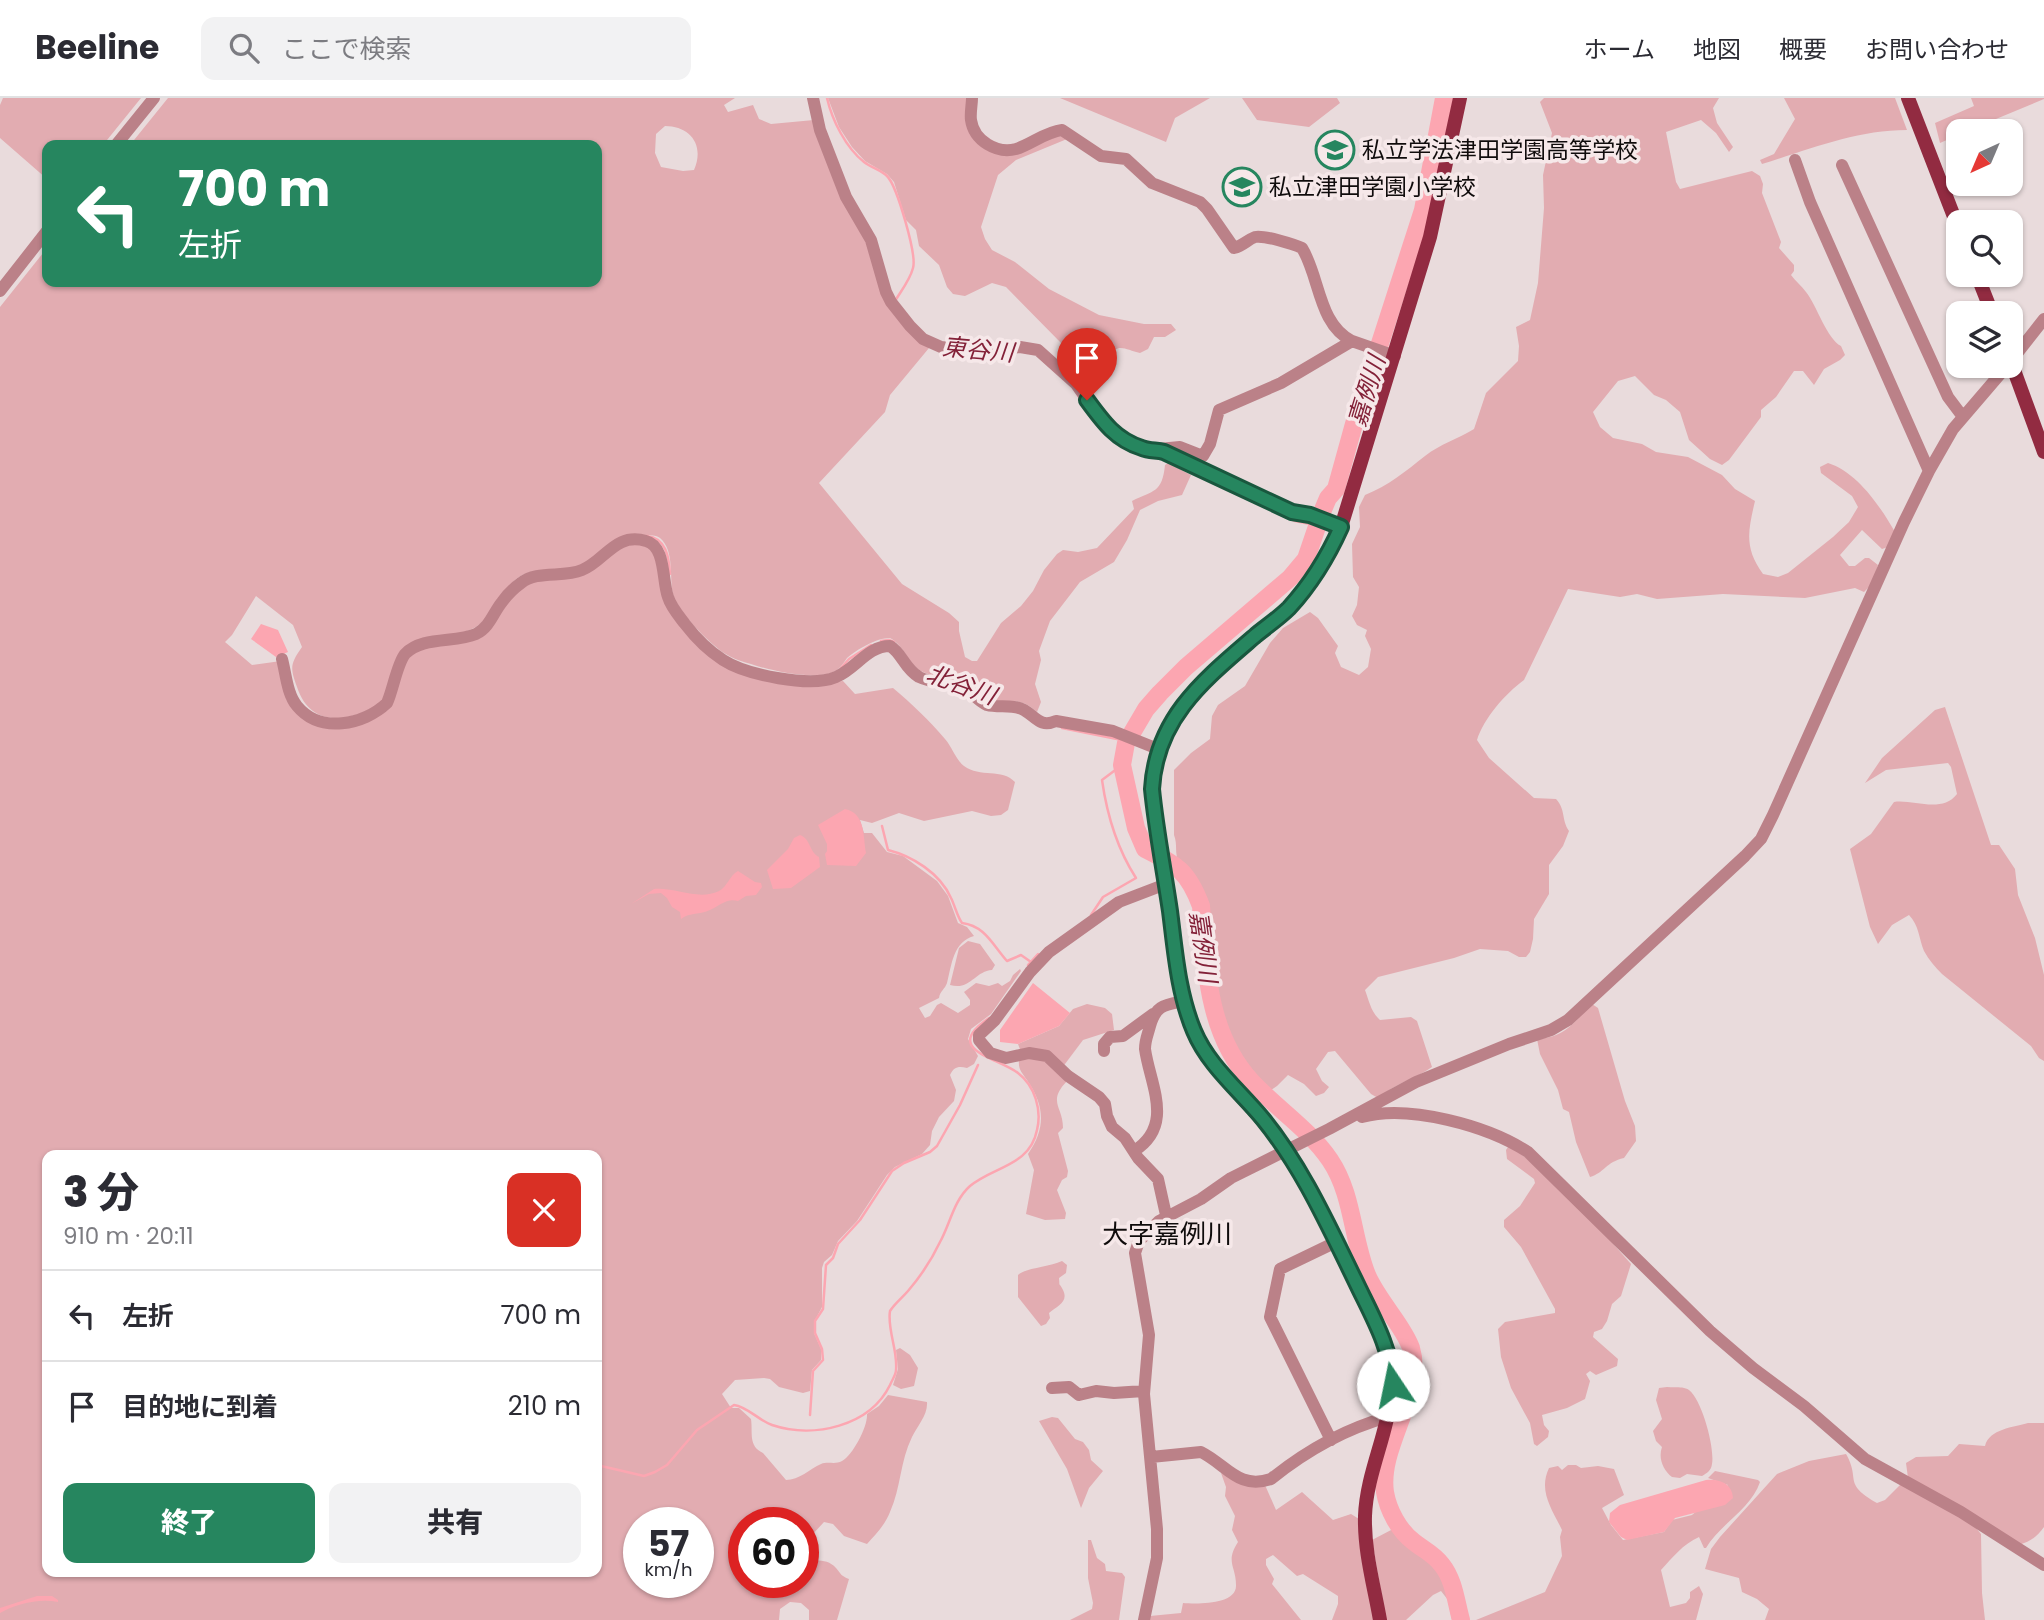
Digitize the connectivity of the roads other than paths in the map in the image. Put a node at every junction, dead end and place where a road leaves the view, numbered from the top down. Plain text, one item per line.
1 (154, 98) edge
2 (813, 98) edge
3 (972, 98) edge
4 (1460, 98) edge
5 (1908, 98) edge
6 (120, 140) edge
7 (1795, 160) dead end
8 (1842, 164) dead end
9 (1951, 210) edge
10 (42, 237) edge
11 (0, 291) edge
12 (2044, 318) edge
13 (1352, 341) junction
14 (2023, 345) edge
15 (1391, 355) junction
16 (1997, 378) edge
17 (2017, 378) edge
18 (1963, 417) junction
19 (1156, 450) junction
20 (2044, 452) edge
21 (1928, 471) junction
22 (1335, 524) junction
23 (282, 659) dead end
24 (1158, 749) junction
25 (1165, 879) junction
26 (1184, 1001) junction
27 (1154, 1014) junction
28 (1104, 1051) dead end
29 (1344, 1121) junction
30 (1134, 1151) junction
31 (1287, 1151) junction
32 (1166, 1215) junction
33 (1336, 1242) junction
34 (1052, 1388) dead end
35 (1144, 1391) junction
36 (1388, 1417) junction
37 (1331, 1440) junction
38 (1151, 1457) junction
39 (2044, 1565) edge
40 (1144, 1620) edge
41 (1380, 1620) edge

1 - 6 street
2 - 19 street
3 - 13 street
4 - 15 main road
5 - 9 main road
7 - 21 street
8 - 18 street
10 - 11 street
12 - 14 street
13 - 15 street
13 - 19 street
15 - 22 main road
16 - 18 street
17 - 20 main road
18 - 21 street
19 - 22 street
21 - 29 street
22 - 24 main road
23 - 24 street
24 - 25 main road
25 - 26 main road
25 - 30 street
26 - 27 street
26 - 31 main road
27 - 28 street
27 - 30 street
29 - 31 street
29 - 39 street
30 - 32 street
31 - 32 street
31 - 33 main road
32 - 35 street
33 - 36 main road
33 - 37 street
34 - 35 street
35 - 38 street
36 - 37 street
36 - 41 main road
37 - 38 street
38 - 40 street

